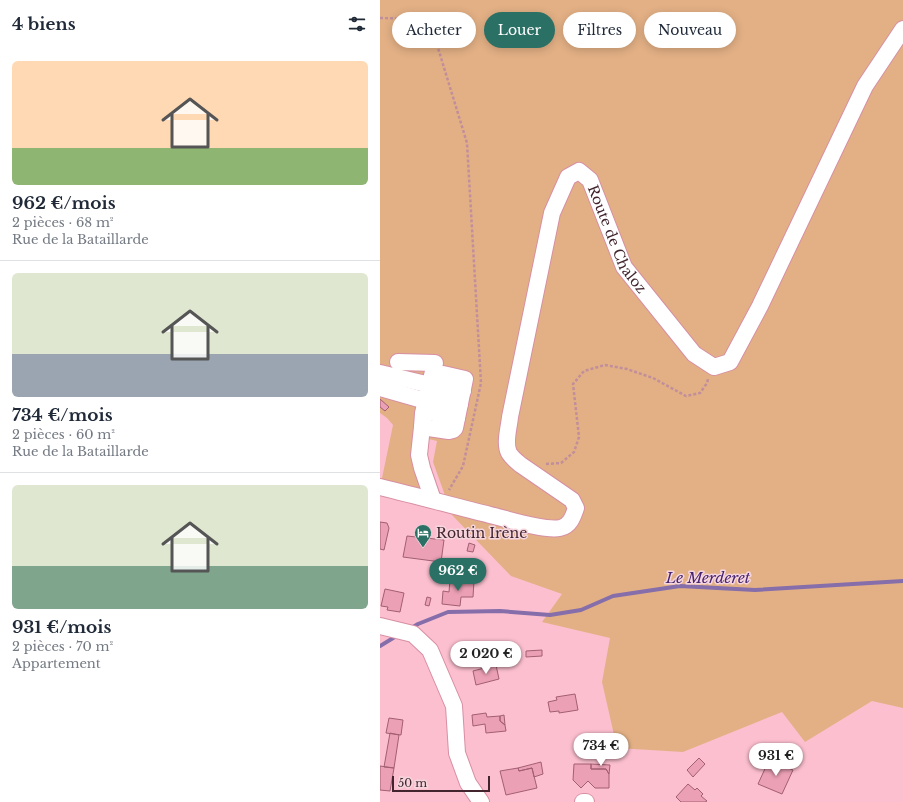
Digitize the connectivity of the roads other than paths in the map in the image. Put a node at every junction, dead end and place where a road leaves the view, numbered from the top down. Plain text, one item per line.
1 (903, 29) edge
2 (398, 362) dead end
3 (380, 373) edge
4 (380, 388) edge
5 (435, 394) junction
6 (460, 404) junction
7 (422, 427) junction
8 (380, 487) edge
9 (438, 501) junction
10 (387, 627) edge
11 (481, 802) edge

1 - 9 street, Route de Chaloz
2 - 5 street
3 - 5 street
4 - 5 street
5 - 6 street
5 - 6 street
5 - 7 street
6 - 7 street
7 - 9 street
8 - 9 street, Route de Chaloz
10 - 11 street

